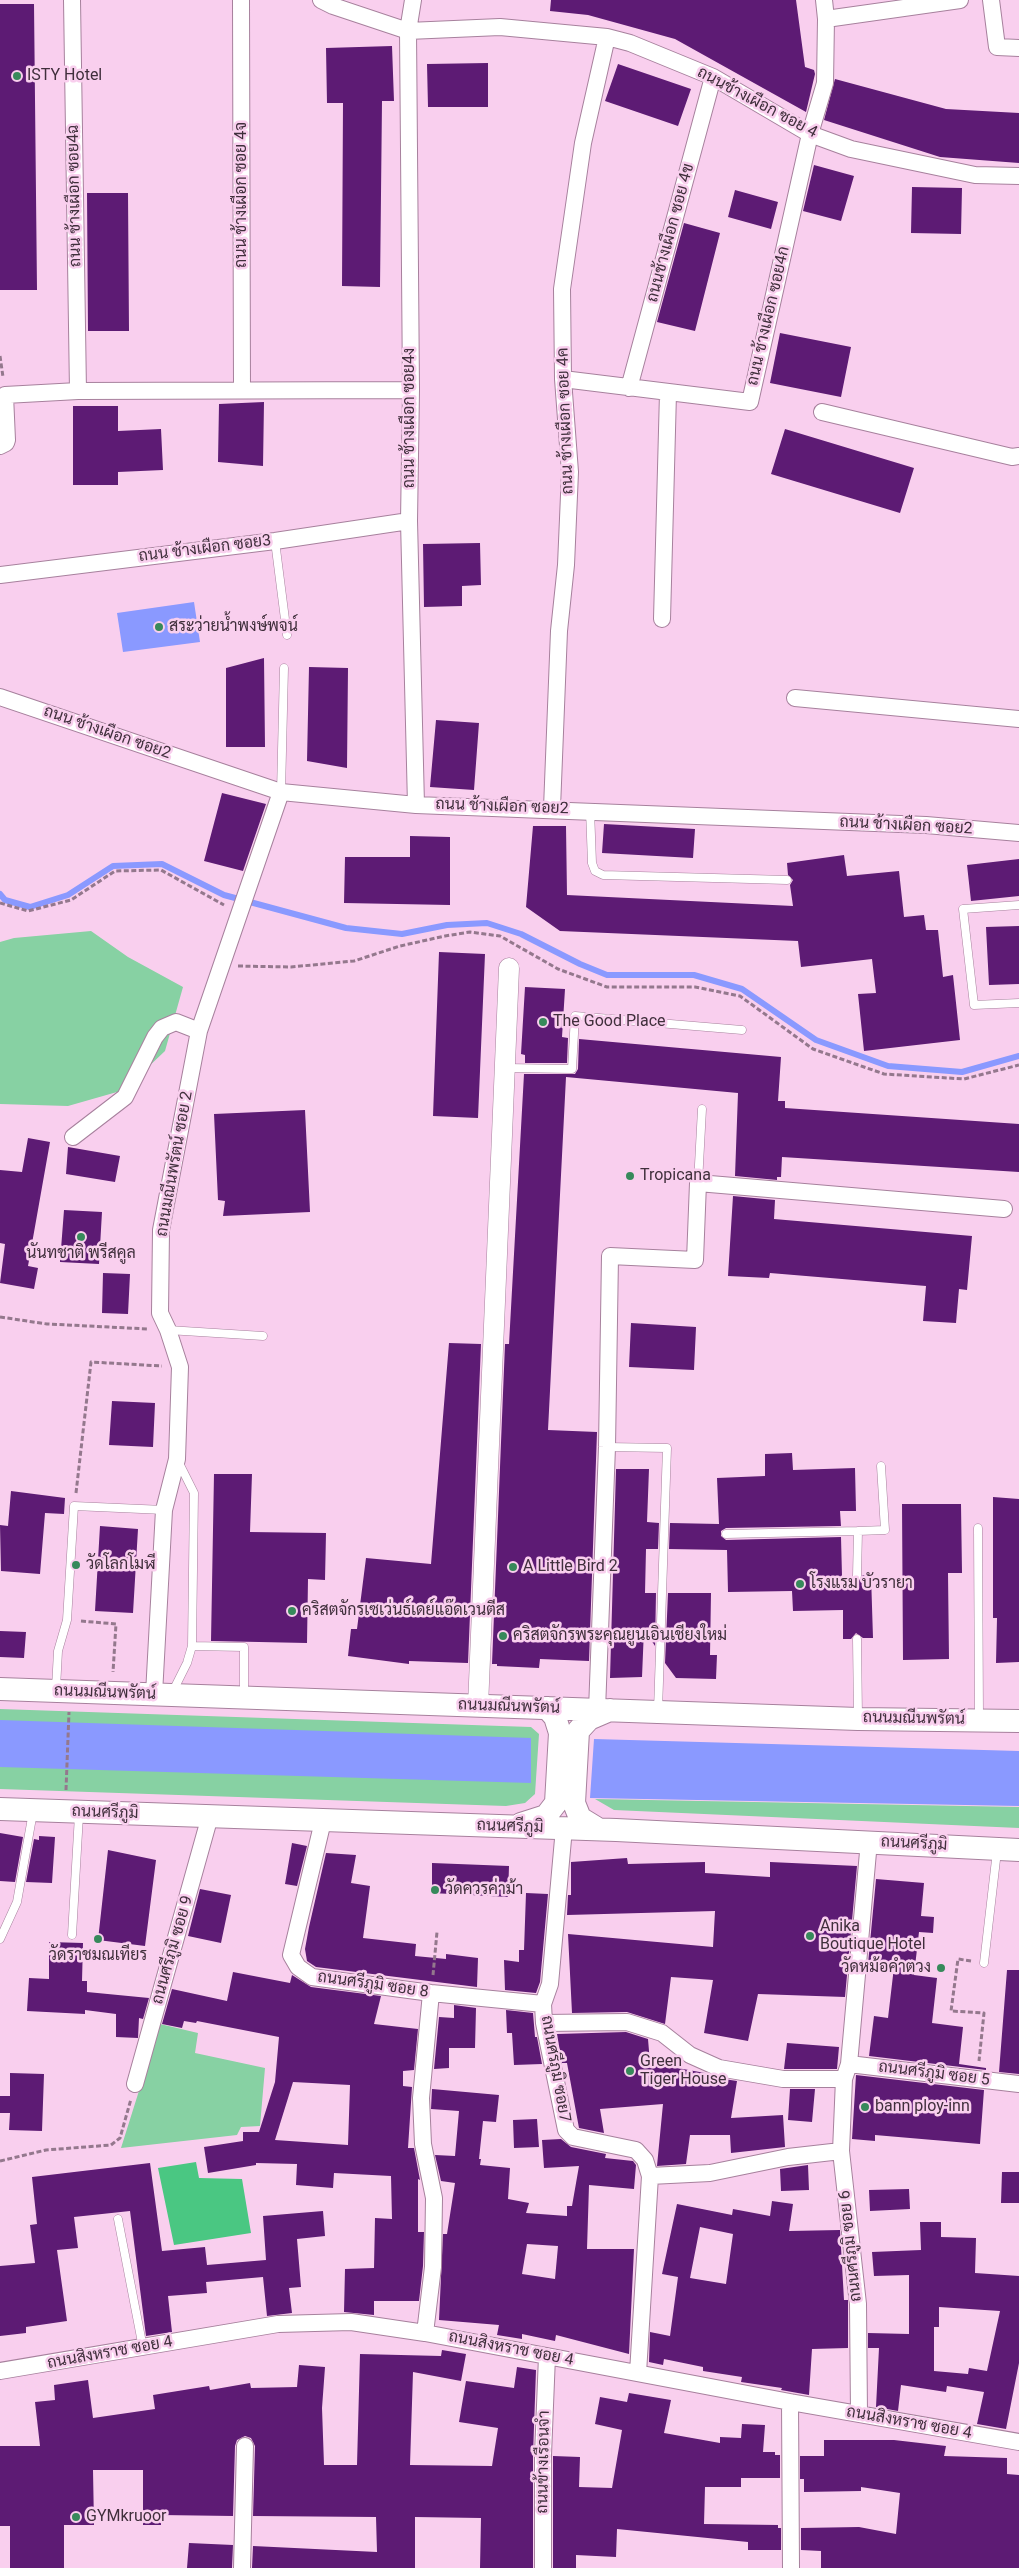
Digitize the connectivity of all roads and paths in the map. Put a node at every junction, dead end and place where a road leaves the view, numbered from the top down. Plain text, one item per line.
1 (72, 0) edge
2 (241, 0) edge
3 (413, 0) edge
4 (824, 0) edge
5 (960, 0) edge
6 (992, 0) edge
7 (329, 2) edge
8 (826, 19) junction
9 (408, 30) junction
10 (607, 37) junction
11 (1019, 48) edge
12 (714, 77) junction
13 (810, 134) junction
14 (1019, 176) edge
15 (563, 380) junction
16 (629, 388) junction
17 (242, 390) junction
18 (411, 390) junction
19 (78, 391) junction
20 (668, 393) junction
21 (822, 412) dead end
22 (0, 446) edge
23 (1019, 456) edge
24 (409, 521) junction
25 (275, 541) junction
26 (0, 575) edge
27 (662, 619) dead end
28 (287, 635) dead end
29 (284, 668) dead end
30 (0, 697) edge
31 (795, 698) dead end
32 (1019, 719) edge
33 (281, 792) junction
34 (416, 805) junction
35 (552, 808) junction
36 (590, 810) junction
37 (1019, 833) edge
38 (787, 880) dead end
39 (0, 903) edge
40 (1019, 906) edge
41 (240, 912) junction
42 (223, 962) junction
43 (509, 968) dead end
44 (1019, 1003) edge
45 (742, 1030) dead end
46 (199, 1031) junction
47 (1019, 1064) edge
48 (504, 1068) junction
49 (702, 1109) dead end
50 (73, 1137) dead end
51 (698, 1183) junction
52 (1004, 1209) dead end
53 (0, 1317) edge
54 (168, 1330) junction
55 (262, 1336) dead end
56 (180, 1367) junction
57 (607, 1447) junction
58 (177, 1459) junction
59 (881, 1466) dead end
60 (74, 1506) junction
61 (164, 1510) junction
62 (978, 1528) dead end
63 (858, 1531) junction
64 (726, 1534) dead end
65 (857, 1576) dead end
66 (67, 1620) junction
67 (857, 1638) dead end
68 (192, 1646) junction
69 (113, 1675) dead end
70 (0, 1689) edge
71 (56, 1691) junction
72 (163, 1695) junction
73 (244, 1697) junction
74 (478, 1706) junction
75 (547, 1708) junction
76 (69, 1710) dead end
77 (604, 1710) junction
78 (658, 1712) junction
79 (858, 1719) junction
80 (979, 1720) junction
81 (1019, 1721) edge
82 (569, 1732) junction
83 (66, 1794) dead end
84 (565, 1803) junction
85 (0, 1809) edge
86 (33, 1810) junction
87 (79, 1812) junction
88 (210, 1816) junction
89 (323, 1821) junction
90 (506, 1826) junction
91 (564, 1828) junction
92 (598, 1829) junction
93 (869, 1841) junction
94 (1008, 1849) edge
95 (437, 1932) dead end
96 (72, 1935) dead end
97 (0, 1939) edge
98 (984, 1963) joint
99 (432, 1985) junction
100 (543, 2004) junction
101 (544, 2023) junction
102 (847, 2072) junction
103 (978, 2079) junction
104 (135, 2084) joint
105 (1019, 2084) edge
106 (841, 2151) junction
107 (0, 2162) edge
108 (650, 2176) junction
109 (118, 2219) dead end
110 (425, 2333) junction
111 (143, 2348) junction
112 (548, 2356) junction
113 (0, 2371) edge
114 (638, 2373) junction
115 (790, 2402) junction
116 (858, 2414) junction
117 (1019, 2442) edge
118 (245, 2446) dead end
119 (242, 2568) edge
120 (543, 2568) edge
121 (791, 2568) edge

1 - 19 street, ถนน ช้างเผือก ซอย4ฉ
2 - 17 street, ถนน ช้างเผือก ซอย 4จ
3 - 9 street, ถนน ช้างเผือก ซอย4ง
4 - 8 street
5 - 8 street
6 - 11 street
7 - 9 street, ถนนช้างเผือก ซอย 4
8 - 13 street
9 - 10 street, ถนนช้างเผือก ซอย 4
9 - 18 street, ถนน ช้างเผือก ซอย4ง
10 - 12 street, ถนนช้างเผือก ซอย 4
10 - 15 street, ถนน ช้างเผือก ซอย 4ค
12 - 13 street, ถนนช้างเผือก ซอย 4
12 - 16 street, ถนนช้างเผือก ซอย 4ข
13 - 14 street, ถนนช้างเผือก ซอย 4
13 - 20 street, ถนน ช้างเผือก ซอย4ก
15 - 16 street, ถนน ช้างเผือก ซอย4ก
15 - 35 street, ถนน ช้างเผือก ซอย 4ค
16 - 20 street, ถนน ช้างเผือก ซอย4ก
17 - 18 street
17 - 19 street
18 - 24 street, ถนน ช้างเผือก ซอย4ง
19 - 22 street
20 - 27 street
21 - 23 street
24 - 25 street, ถนน ช้างเผือก ซอย3
24 - 34 street, ถนน ช้างเผือก ซอย4ง
25 - 26 street, ถนน ช้างเผือก ซอย3
25 - 28 lane
29 - 33 lane
30 - 33 street, ถนน ช้างเผือก ซอย2
31 - 32 street
33 - 34 street, ถนน ช้างเผือก ซอย2
33 - 41 street, ถนนมณีนพรัตน์ ซอย 2
34 - 35 street, ถนน ช้างเผือก ซอย2
35 - 36 street, ถนน ช้างเผือก ซอย2
36 - 37 street, ถนน ช้างเผือก ซอย2
36 - 38 lane
39 - 41 path
40 - 44 lane
41 - 42 street, ถนนมณีนพรัตน์ ซอย 2
42 - 46 street, ถนนมณีนพรัตน์ ซอย 2
42 - 47 path
43 - 48 street
45 - 48 lane
46 - 50 street
46 - 54 street, ถนนมณีนพรัตน์ ซอย 2
48 - 74 street
49 - 51 lane
51 - 52 street
51 - 57 street
53 - 54 path
54 - 55 lane
54 - 56 street, ถนนมณีนพรัตน์ ซอย 2
56 - 58 street, ถนนมณีนพรัตน์ ซอย 2
56 - 60 path
57 - 77 street
57 - 78 lane
58 - 61 street, ถนนมณีนพรัตน์ ซอย 2
58 - 68 lane
59 - 63 lane
60 - 61 lane
60 - 66 lane
61 - 72 street, ถนนมณีนพรัตน์ ซอย 2
62 - 80 lane
63 - 64 lane
63 - 65 lane
66 - 69 path
66 - 71 lane
67 - 79 lane
68 - 72 lane
68 - 73 lane
70 - 71 main road, ถนนมณีนพรัตน์
71 - 72 main road, ถนนมณีนพรัตน์
72 - 73 main road, ถนนมณีนพรัตน์
73 - 74 main road, ถนนมณีนพรัตน์
74 - 75 main road, ถนนมณีนพรัตน์
75 - 77 main road, ถนนมณีนพรัตน์
75 - 82 main road
76 - 83 path
77 - 78 main road, ถนนมณีนพรัตน์
77 - 82 main road
78 - 79 main road, ถนนมณีนพรัตน์
79 - 80 main road, ถนนมณีนพรัตน์
80 - 81 main road, ถนนมณีนพรัตน์
82 - 84 main road
84 - 90 main road
84 - 92 main road
85 - 86 main road, ถนนศรีภูมิ
86 - 87 main road, ถนนศรีภูมิ
86 - 97 lane
87 - 88 main road, ถนนศรีภูมิ
87 - 96 lane
88 - 89 main road, ถนนศรีภูมิ
88 - 104 street, ถนนศรีภูมิ ซอย 9
89 - 90 main road, ถนนศรีภูมิ
89 - 99 street, ถนนศรีภูมิ ซอย 8
90 - 91 main road, ถนนศรีภูมิ
91 - 92 main road, ถนนศรีภูมิ
91 - 100 street, ถนนศรีภูมิ ซอย7
92 - 93 main road, ถนนศรีภูมิ
93 - 94 main road, ถนนศรีภูมิ
93 - 102 street, ถนนศรีภูมิ ซอย 6
94 - 98 lane
95 - 99 path
98 - 103 path
99 - 100 street, ถนนศรีภูมิ ซอย 8
99 - 110 street
100 - 101 street, ถนนศรีภูมิ ซอย7
101 - 102 street, ถนนศรีภูมิ ซอย 5
101 - 108 street, ถนนศรีภูมิ ซอย7
102 - 103 street, ถนนศรีภูมิ ซอย 5
102 - 106 street, ถนนศรีภูมิ ซอย 6
103 - 105 street, ถนนศรีภูมิ ซอย 5
104 - 107 path
106 - 108 street
106 - 116 street, ถนนศรีภูมิ ซอย 6
108 - 114 street, ถนนศรีภูมิ ซอย7
109 - 111 lane
110 - 111 street, ถนนสิงหราช ซอย 4
110 - 112 street, ถนนสิงหราช ซอย 4
111 - 113 street, ถนนสิงหราช ซอย 4
112 - 114 street, ถนนสิงหราช ซอย 4
112 - 120 street, ถนนข้างเรือนจำ
114 - 115 street, ถนนสิงหราช ซอย 4
115 - 116 street, ถนนสิงหราช ซอย 4
115 - 121 street
116 - 117 street, ถนนสิงหราช ซอย 4
118 - 119 street

